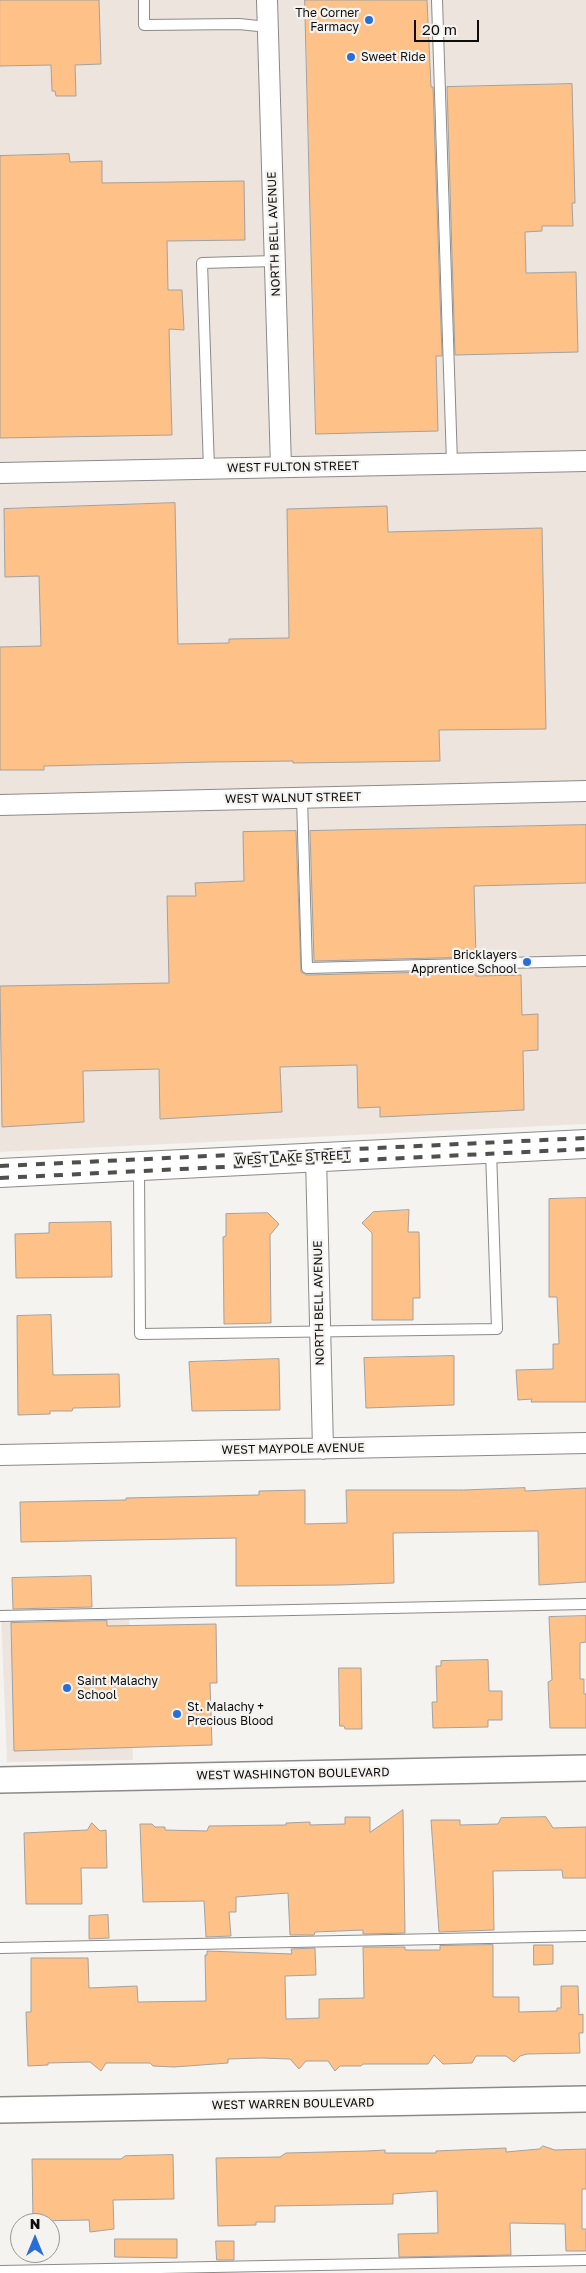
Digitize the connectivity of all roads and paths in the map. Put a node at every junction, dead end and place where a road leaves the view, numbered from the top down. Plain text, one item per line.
1 (144, 0) edge
2 (267, 0) edge
3 (437, 0) edge
4 (268, 27) junction
5 (275, 261) junction
6 (586, 461) edge
7 (452, 464) junction
8 (281, 467) junction
9 (209, 468) junction
10 (0, 473) edge
11 (586, 791) edge
12 (302, 798) junction
13 (0, 805) edge
14 (586, 961) edge
15 (586, 1144) edge
16 (491, 1148) junction
17 (316, 1157) junction
18 (139, 1166) junction
19 (0, 1173) edge
20 (320, 1332) junction
21 (586, 1444) edge
22 (323, 1449) junction
23 (0, 1456) edge
24 (586, 1604) edge
25 (0, 1616) edge
26 (586, 1768) edge
27 (0, 1780) edge
28 (586, 1936) edge
29 (0, 1948) edge
30 (586, 2099) edge
31 (0, 2110) edge
32 (586, 2260) edge
33 (370, 2269) edge
34 (243, 2270) edge
35 (0, 2271) edge

1 - 4 lane
2 - 4 street, NORTH BELL AVENUE
3 - 7 lane
4 - 5 street, NORTH BELL AVENUE
5 - 8 street, NORTH BELL AVENUE
5 - 9 lane
6 - 7 street, WEST FULTON STREET
7 - 8 street, WEST FULTON STREET
8 - 9 street, WEST FULTON STREET
9 - 10 street, WEST FULTON STREET
11 - 12 street, WEST WALNUT STREET
12 - 13 street, WEST WALNUT STREET
12 - 14 lane
15 - 16 main road, WEST LAKE STREET
16 - 17 main road, WEST LAKE STREET
16 - 20 lane
17 - 18 main road, WEST LAKE STREET
17 - 20 street, NORTH BELL AVENUE
18 - 19 main road, WEST LAKE STREET
18 - 20 lane
20 - 22 street, NORTH BELL AVENUE
21 - 22 street, WEST MAYPOLE AVENUE
22 - 23 street, WEST MAYPOLE AVENUE
24 - 25 lane
26 - 27 street, WEST WASHINGTON BOULEVARD
28 - 29 lane
30 - 31 street, WEST WARREN BOULEVARD
32 - 33 lane
33 - 34 lane
34 - 35 lane

